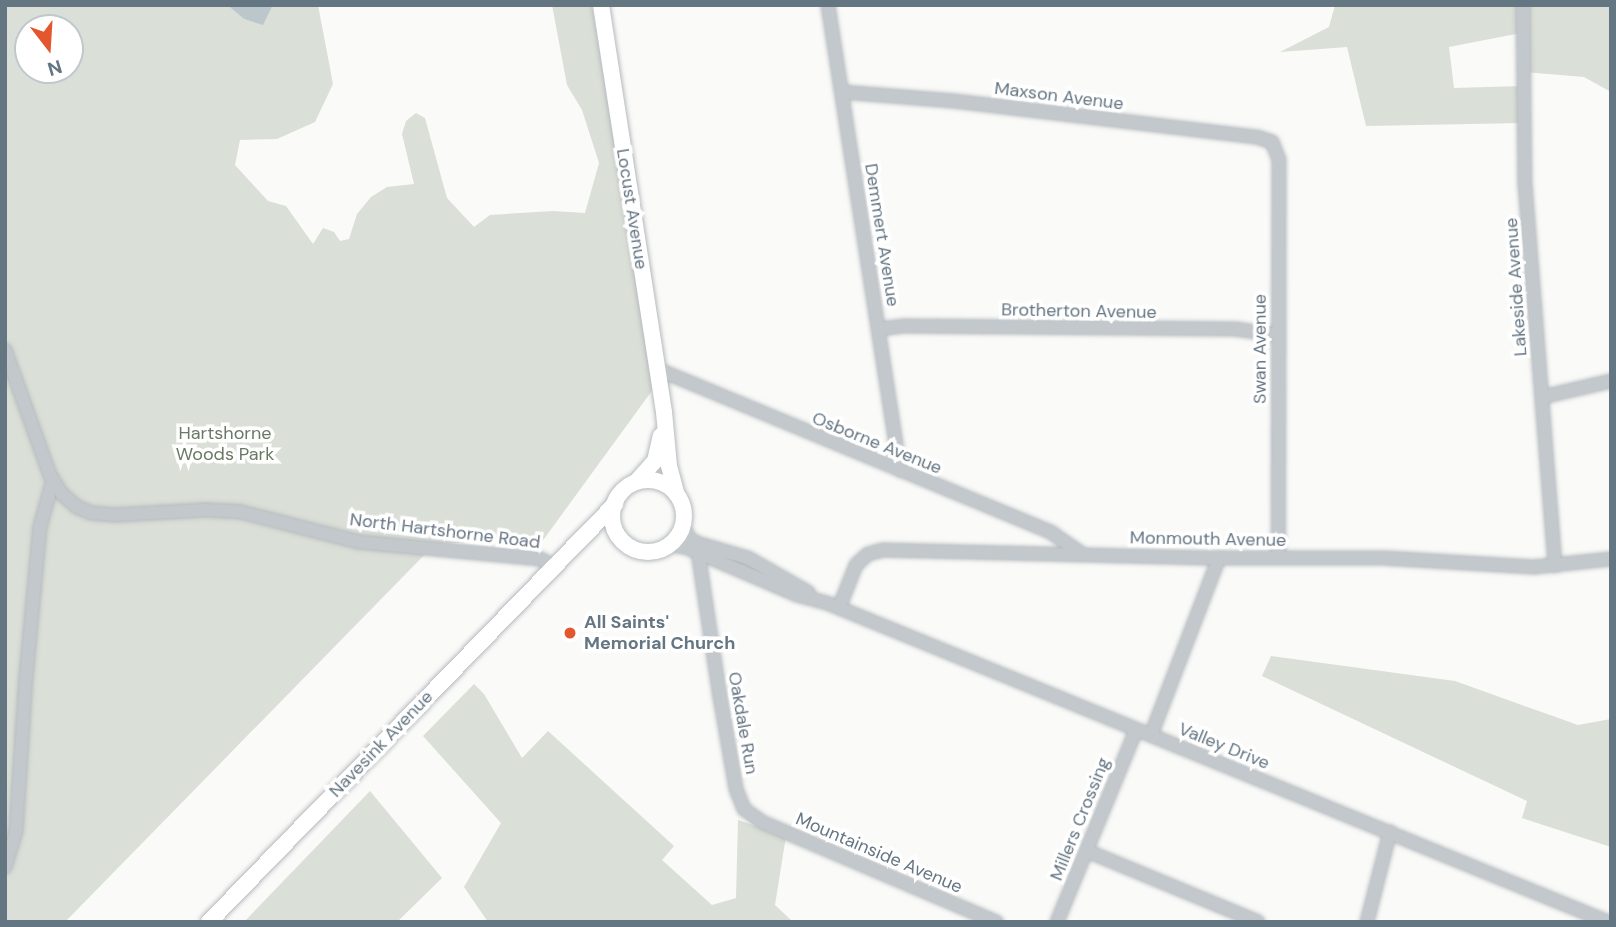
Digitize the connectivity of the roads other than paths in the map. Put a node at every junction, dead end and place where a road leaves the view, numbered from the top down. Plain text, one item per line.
1 (601, 5) edge
2 (828, 5) edge
3 (1522, 5) edge
4 (842, 92) junction
5 (1272, 142) joint
6 (879, 329) junction
7 (1278, 335) junction
8 (5, 349) edge
9 (657, 369) junction
10 (1611, 381) edge
11 (1542, 397) junction
12 (664, 412) junction
13 (900, 470) junction
14 (53, 480) junction
15 (635, 483) junction
16 (676, 493) junction
17 (615, 504) junction
18 (683, 526) junction
19 (617, 533) junction
20 (670, 545) junction
21 (698, 552) junction
22 (1081, 554) junction
23 (1219, 558) junction
24 (1278, 558) junction
25 (1611, 559) edge
26 (1555, 566) junction
27 (554, 567) junction
28 (833, 606) junction
29 (1136, 730) junction
30 (1151, 735) junction
31 (748, 814) joint
32 (1390, 832) junction
33 (1087, 851) junction
34 (5, 867) edge
35 (209, 922) edge
36 (997, 922) edge
37 (1056, 922) edge
38 (1258, 922) edge
39 (1367, 922) edge
40 (1608, 922) edge

1 - 9 main road, Locust Avenue
2 - 4 street, Demmert Avenue
3 - 11 street, Lakeside Avenue
4 - 5 street, Maxson Avenue
4 - 6 street, Demmert Avenue
5 - 7 street, Swan Avenue
6 - 7 street, Brotherton Avenue
6 - 13 street, Demmert Avenue
7 - 24 street, Swan Avenue
8 - 14 street, North Hartshorne Road
9 - 12 main road, Locust Avenue
9 - 13 street, Osborne Avenue
10 - 11 street
11 - 26 street, Lakeside Avenue
12 - 15 main road, Locust Avenue
12 - 16 main road, Locust Avenue
13 - 22 street, Osborne Avenue
14 - 27 street, North Hartshorne Road
14 - 34 street
15 - 16 main road
15 - 17 main road
16 - 18 main road
17 - 19 main road
17 - 27 main road, Navesink Avenue
18 - 20 main road
18 - 28 street, Valley Drive
19 - 20 main road
19 - 27 main road, Navesink Avenue
20 - 21 street, Valley Drive
21 - 28 street, Valley Drive
21 - 31 street, Oakdale Run
22 - 23 street, Monmouth Avenue
22 - 28 street, Monmouth Avenue
23 - 24 street, Monmouth Avenue
23 - 30 street
24 - 26 street, Monmouth Avenue
25 - 26 street, Monmouth Avenue
27 - 35 main road, Navesink Avenue
28 - 29 street, Valley Drive
29 - 30 street, Valley Drive
29 - 33 street, Millers Crossing
30 - 32 street, Valley Drive
31 - 36 street, Mountainside Avenue
32 - 39 street
32 - 40 street, Valley Drive
33 - 37 street, Millers Crossing
33 - 38 street

